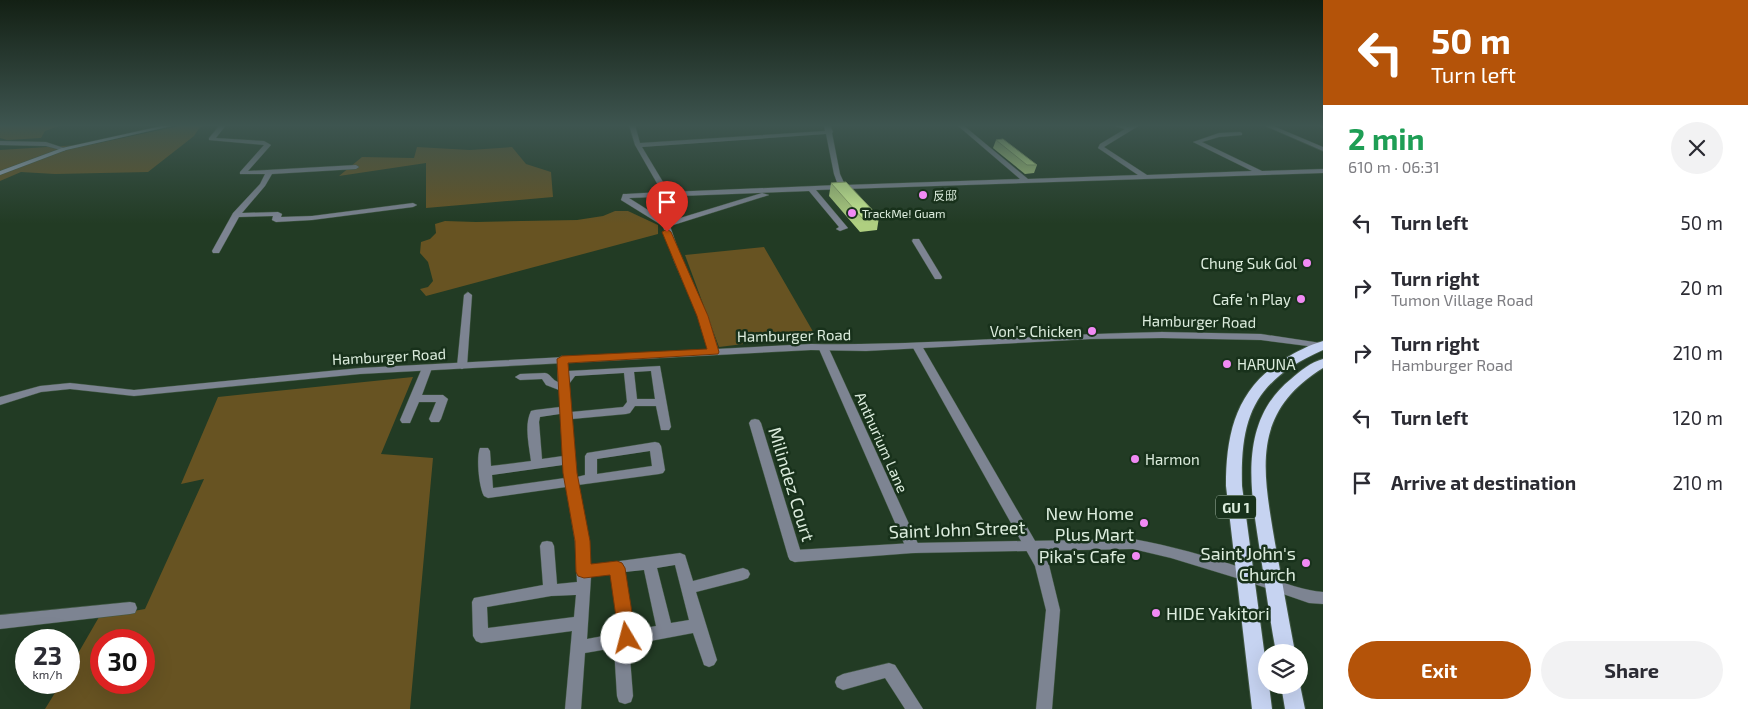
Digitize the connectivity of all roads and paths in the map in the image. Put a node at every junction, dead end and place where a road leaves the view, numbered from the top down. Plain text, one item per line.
1 (40, 158) edge
2 (256, 158) edge
3 (646, 158) edge
4 (834, 158) edge
5 (1000, 158) edge
6 (1117, 158) edge
7 (1230, 158) edge
8 (356, 167) dead end
9 (1323, 171) edge
10 (270, 172) junction
11 (0, 173) edge
12 (1262, 173) junction
13 (1145, 176) junction
14 (1027, 181) junction
15 (842, 187) junction
16 (811, 189) junction
17 (667, 194) junction
18 (413, 205) dead end
19 (236, 215) junction
20 (666, 225) junction
21 (840, 229) dead end
22 (916, 241) dead end
23 (216, 251) dead end
24 (938, 277) dead end
25 (468, 295) dead end
26 (917, 346) junction
27 (1322, 346) edge
28 (824, 348) junction
29 (714, 352) junction
30 (562, 359) junction
31 (1323, 363) edge
32 (462, 366) junction
33 (427, 368) junction
34 (629, 370) junction
35 (520, 377) dead end
36 (564, 386) junction
37 (415, 398) junction
38 (0, 401) edge
39 (661, 402) junction
40 (632, 403) junction
41 (566, 413) junction
42 (406, 420) dead end
43 (435, 420) dead end
44 (755, 423) dead end
45 (665, 427) dead end
46 (484, 451) dead end
47 (569, 460) junction
48 (537, 464) junction
49 (485, 471) junction
50 (591, 479) junction
51 (572, 482) junction
52 (1032, 545) junction
53 (548, 546) dead end
54 (913, 548) junction
55 (795, 556) joint
56 (649, 563) junction
57 (617, 568) junction
58 (584, 572) junction
59 (743, 574) dead end
60 (1244, 574) junction
61 (1274, 584) junction
62 (584, 588) junction
63 (688, 588) junction
64 (551, 590) junction
65 (1323, 598) edge
66 (130, 608) dead end
67 (0, 622) edge
68 (580, 623) junction
69 (698, 625) junction
70 (665, 632) junction
71 (624, 639) junction
72 (1284, 644) edge
73 (577, 648) junction
74 (709, 660) dead end
75 (843, 682) dead end
76 (1292, 694) edge
77 (625, 696) dead end
78 (573, 709) edge
79 (915, 709) edge
80 (1044, 709) edge
81 (1262, 709) edge
82 (1294, 709) edge

1 - 11 main road
2 - 10 street
3 - 17 street
4 - 15 street
5 - 14 street
6 - 13 street
7 - 12 street
8 - 10 street
9 - 12 street
10 - 19 street
12 - 13 street
13 - 14 street
14 - 15 street
15 - 16 street
16 - 17 street
16 - 20 street
16 - 21 street
17 - 20 street
18 - 19 street
19 - 23 street
20 - 29 street
22 - 24 street
25 - 32 street
26 - 27 street, Hamburger Road
26 - 28 street, Hamburger Road
26 - 52 street
27 - 60 main road, GU 1
28 - 29 street, Hamburger Road
28 - 54 street, Anthurium Lane
29 - 30 street, Hamburger Road
30 - 32 street, Hamburger Road
30 - 36 street
31 - 61 main road, GU 1
32 - 33 street, Hamburger Road
33 - 37 street
33 - 38 street, Hamburger Road
34 - 36 street
34 - 39 street
34 - 40 street
35 - 36 street
36 - 41 street
37 - 42 street
37 - 43 street
39 - 40 street
39 - 45 street
40 - 41 street
41 - 47 street
41 - 48 street
44 - 55 street, Milindez Court
46 - 49 street
47 - 48 street
47 - 51 street
48 - 49 street
49 - 51 street
50 - 50 street
50 - 51 street
51 - 58 street
52 - 54 street, Saint John Street
52 - 60 street, Saint John Street
52 - 80 street
53 - 64 street
54 - 55 street, Saint John Street
56 - 57 street
56 - 63 street
56 - 70 street
57 - 58 street
57 - 71 street
58 - 62 street
59 - 63 street
60 - 61 street, Saint John Street
60 - 81 main road, GU 1
61 - 65 street, Saint John Street
61 - 72 main road, GU 1
62 - 64 street
62 - 68 street
63 - 69 street
64 - 68 street
66 - 67 street
68 - 73 street
69 - 70 street
69 - 74 street
70 - 71 street
71 - 73 street
71 - 77 street
73 - 78 street
75 - 79 street
76 - 82 main road

